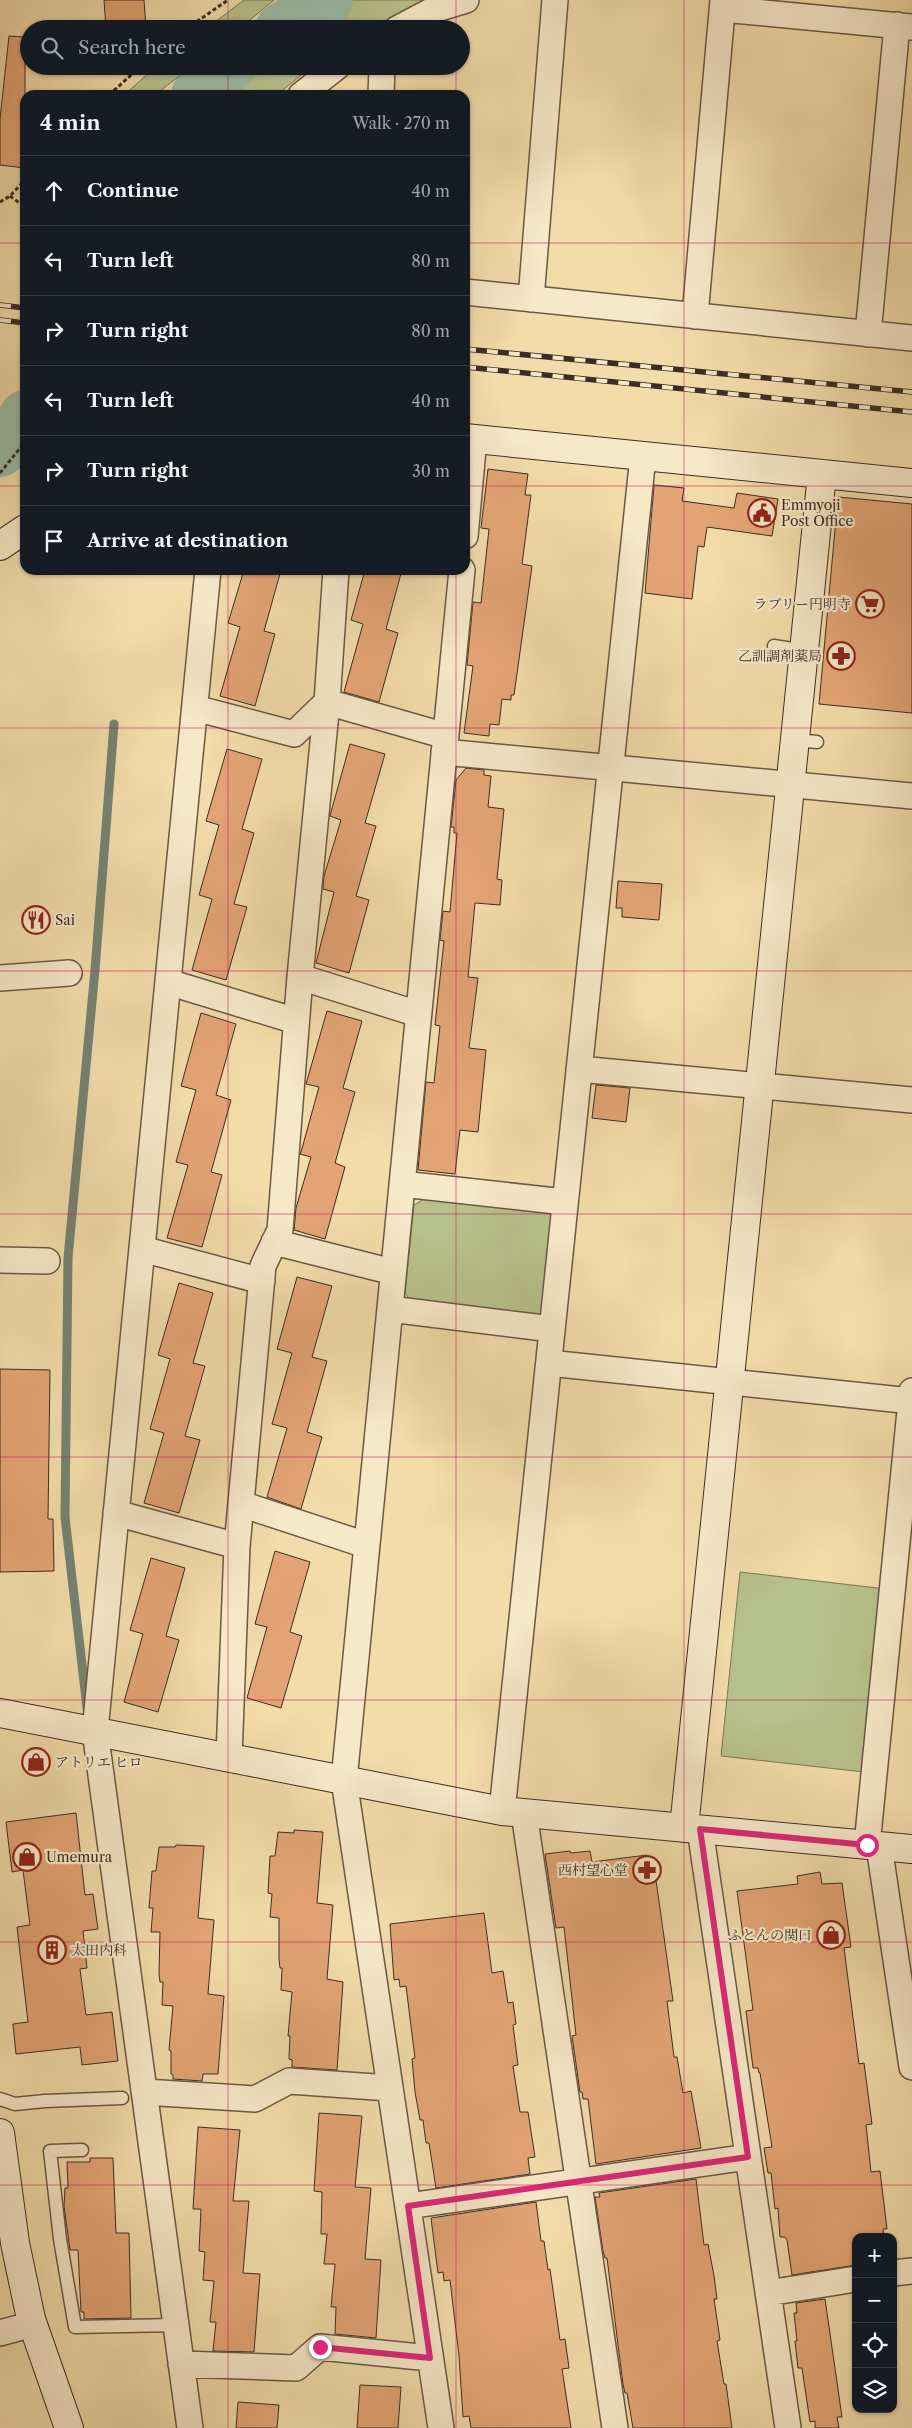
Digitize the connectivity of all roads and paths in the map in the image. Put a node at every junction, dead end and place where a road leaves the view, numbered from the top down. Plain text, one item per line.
1 (228, 0) edge
2 (466, 0) edge
3 (555, 0) edge
4 (723, 4) edge
5 (199, 20) edge
6 (414, 20) edge
7 (905, 26) edge
8 (131, 75) edge
9 (327, 75) edge
10 (382, 75) edge
11 (115, 90) edge
12 (307, 90) edge
13 (381, 90) edge
14 (20, 185) edge
15 (10, 196) junction
16 (0, 202) edge
17 (20, 203) edge
18 (470, 293) edge
19 (531, 299) junction
20 (695, 316) junction
21 (868, 334) junction
22 (912, 338) edge
23 (470, 439) edge
24 (20, 448) edge
25 (643, 456) junction
26 (0, 472) edge
27 (822, 474) junction
28 (912, 483) edge
29 (20, 532) edge
30 (0, 546) edge
31 (208, 575) edge
32 (336, 575) edge
33 (462, 575) edge
34 (774, 646) dead end
35 (804, 650) junction
36 (327, 702) junction
37 (195, 708) junction
38 (445, 744) junction
39 (610, 768) junction
40 (791, 784) junction
41 (912, 796) edge
42 (69, 973) dead end
43 (300, 977) junction
44 (0, 978) edge
45 (168, 982) junction
46 (418, 1014) junction
47 (296, 1021) junction
48 (579, 1069) junction
49 (760, 1086) junction
50 (912, 1100) edge
51 (402, 1184) junction
52 (565, 1202) junction
53 (274, 1242) junction
54 (142, 1249) junction
55 (0, 1260) edge
56 (47, 1261) dead end
57 (393, 1272) junction
58 (262, 1281) junction
59 (390, 1309) junction
60 (552, 1330) junction
61 (549, 1363) junction
62 (730, 1381) junction
63 (912, 1397) edge
64 (241, 1504) junction
65 (116, 1513) junction
66 (366, 1545) junction
67 (237, 1546) junction
68 (0, 1712) edge
69 (95, 1731) junction
70 (229, 1758) junction
71 (344, 1780) junction
72 (513, 1812) junction
73 (692, 1828) junction
74 (873, 1845) junction
75 (912, 1849) edge
76 (912, 2067) edge
77 (390, 2088) junction
78 (133, 2095) junction
79 (0, 2099) edge
80 (0, 2133) edge
81 (82, 2150) dead end
82 (748, 2157) junction
83 (579, 2181) junction
84 (3, 2186) edge
85 (408, 2206) junction
86 (912, 2270) edge
87 (897, 2273) edge
88 (852, 2280) edge
89 (768, 2293) junction
90 (33, 2324) junction
91 (176, 2325) junction
92 (0, 2333) edge
93 (430, 2358) junction
94 (181, 2364) junction
95 (69, 2428) edge
96 (190, 2428) edge
97 (441, 2428) edge
98 (616, 2428) edge
99 (788, 2428) edge

1 - 5 path
2 - 6 street
3 - 19 street
4 - 7 street
4 - 20 street
7 - 21 street
8 - 11 path
9 - 12 street
10 - 13 street
14 - 15 path
15 - 16 path
15 - 17 path
18 - 19 street
19 - 20 street
20 - 21 street
21 - 22 street
23 - 25 street
24 - 26 path
25 - 27 street
25 - 39 street
27 - 28 street
27 - 35 street
29 - 30 street
31 - 37 street
32 - 36 street
33 - 38 street
34 - 35 lane
35 - 40 street
36 - 37 street
36 - 38 street
36 - 43 street
37 - 45 street
38 - 39 street
38 - 46 street
39 - 40 street
39 - 48 street
40 - 41 street
40 - 49 street
42 - 44 street
43 - 46 street
43 - 47 street
45 - 47 street
45 - 54 street
46 - 51 street
47 - 53 street
48 - 49 street
48 - 52 street
49 - 50 street
49 - 62 street
51 - 52 street
51 - 57 street
52 - 60 street
53 - 57 street
53 - 58 street
54 - 58 street
54 - 65 street
55 - 56 street
57 - 59 street
58 - 64 street
59 - 60 street
59 - 66 street
60 - 61 street
61 - 62 street
61 - 72 street
62 - 63 street
62 - 73 street
63 - 74 street
64 - 66 street
64 - 67 street
65 - 67 street
65 - 69 street
66 - 71 street
67 - 70 street
68 - 69 street
69 - 70 street
69 - 78 street
70 - 71 street
71 - 72 street
71 - 77 street
72 - 73 street
72 - 83 street
73 - 74 street
73 - 82 street
74 - 75 street
74 - 76 street
77 - 78 street
77 - 85 street
78 - 79 lane
78 - 91 street
80 - 84 street
81 - 91 lane
82 - 83 street
82 - 89 street
83 - 85 street
83 - 98 street
84 - 90 street
85 - 93 street
86 - 87 street
88 - 89 street
89 - 99 street
90 - 92 street
90 - 95 street
91 - 94 street
93 - 94 street
93 - 97 street
94 - 96 street

